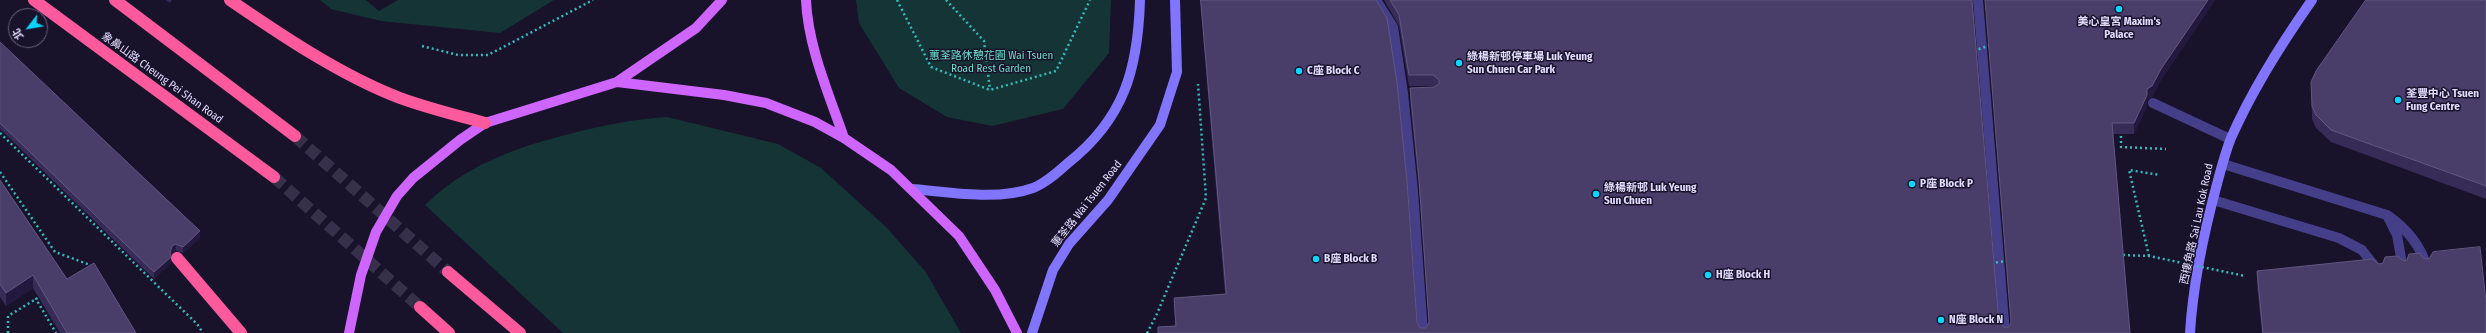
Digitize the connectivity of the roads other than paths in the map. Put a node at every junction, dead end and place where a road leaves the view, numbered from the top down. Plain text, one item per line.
1 (34, 0) edge
2 (116, 0) edge
3 (230, 0) edge
4 (722, 0) edge
5 (806, 0) edge
6 (1140, 0) edge
7 (1175, 0) edge
8 (1376, 0) edge
9 (1978, 0) edge
10 (2312, 0) edge
11 (617, 82) junction
12 (2153, 103) dead end
13 (485, 123) junction
14 (295, 136) tunnel mouth
15 (844, 138) junction
16 (2230, 139) junction
17 (2223, 164) junction
18 (274, 177) tunnel mouth
19 (912, 189) junction
20 (2213, 200) junction
21 (2387, 215) junction
22 (177, 258) dead end
23 (2427, 267) edge
24 (2403, 269) edge
25 (448, 272) tunnel mouth
26 (2379, 272) edge
27 (420, 307) tunnel mouth
28 (241, 333) edge
29 (349, 333) edge
30 (449, 333) edge
31 (520, 333) edge
32 (1017, 333) edge
33 (1032, 333) edge
34 (1423, 333) edge
35 (2005, 333) edge
36 (2190, 333) edge

1 - 18 highway, 象鼻山路 Cheung Pei Shan Road
2 - 14 highway
3 - 13 highway
4 - 11 main road
5 - 15 main road
6 - 19 main road
7 - 33 main road, 蕙荃路 Wai Tsuen Road
8 - 34 lane
9 - 35 lane
10 - 16 main road, 西樓角路 Sai Lau Kok Road
11 - 13 main road
11 - 15 main road
12 - 16 lane
13 - 29 main road
15 - 19 main road
16 - 17 main road, 西樓角路 Sai Lau Kok Road
17 - 20 main road, 西樓角路 Sai Lau Kok Road
17 - 21 lane
19 - 32 main road
20 - 26 lane
20 - 36 main road, 西樓角路 Sai Lau Kok Road
21 - 23 lane
21 - 24 lane
22 - 28 highway
25 - 31 highway
27 - 30 highway

